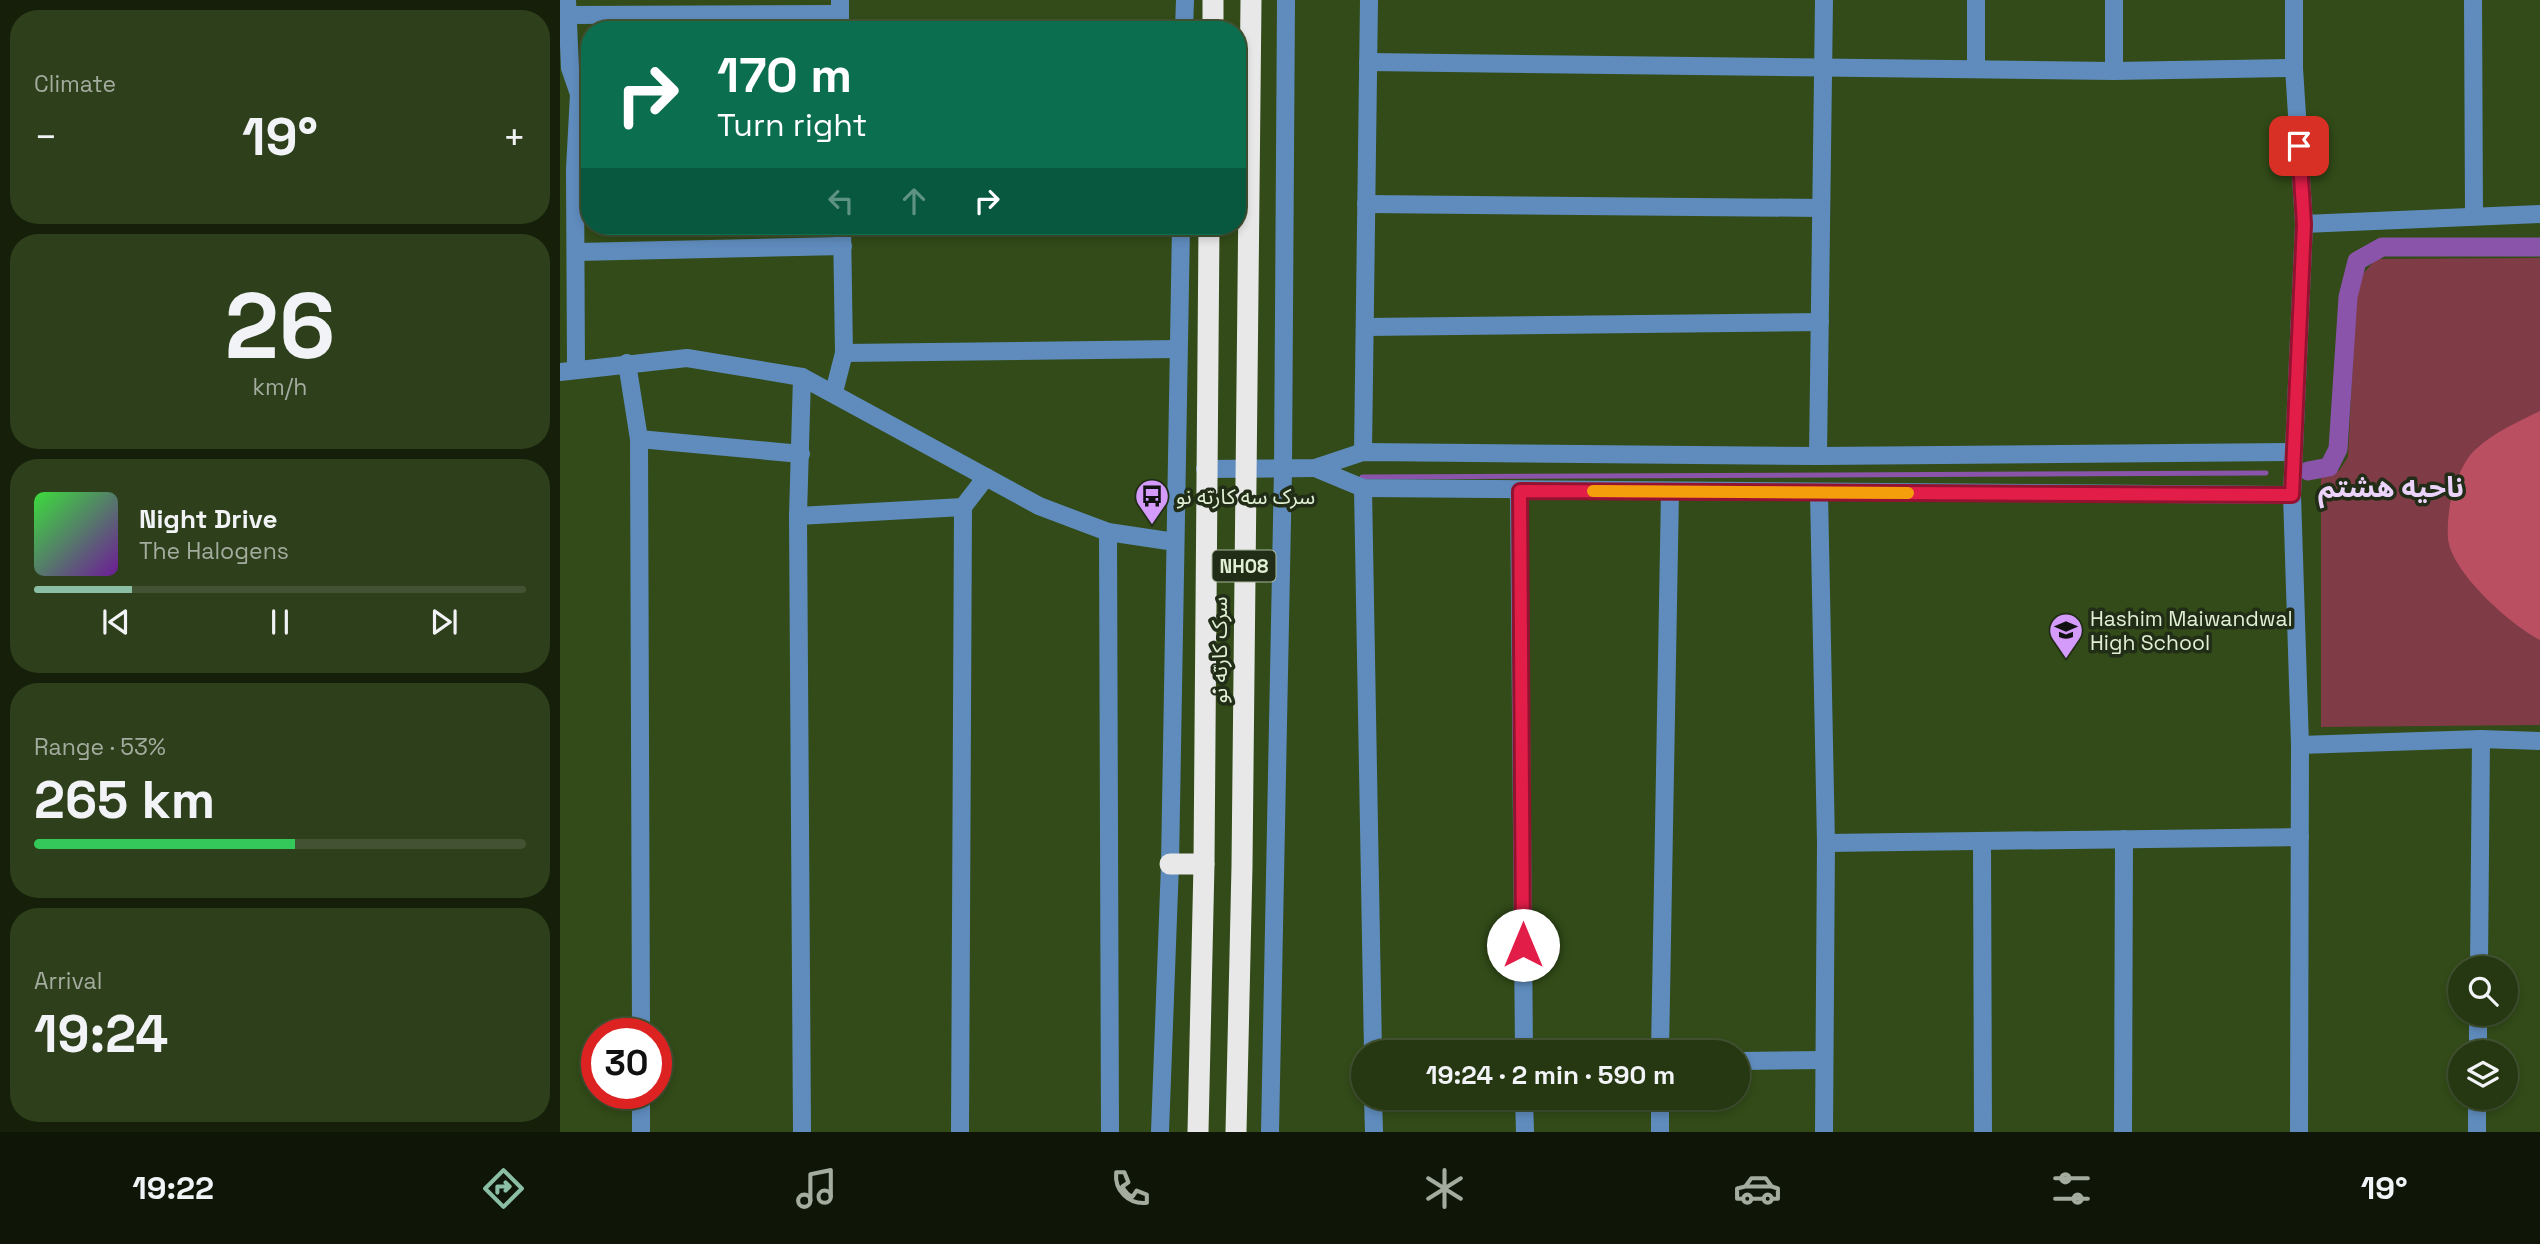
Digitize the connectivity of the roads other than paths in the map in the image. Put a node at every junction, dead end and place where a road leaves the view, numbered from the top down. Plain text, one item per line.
1 (1185, 0) edge
2 (1213, 0) edge
3 (1251, 0) edge
4 (1286, 0) edge
5 (1369, 0) edge
6 (1824, 0) edge
7 (1976, 0) edge
8 (2115, 0) edge
9 (2294, 0) edge
10 (2473, 0) edge
11 (567, 7) edge
12 (840, 14) edge
13 (1184, 21) edge
14 (1213, 21) edge
15 (1368, 62) junction
16 (1823, 67) junction
17 (565, 68) edge
18 (2294, 68) junction
19 (1976, 69) junction
20 (2114, 71) junction
21 (581, 90) edge
22 (581, 186) edge
23 (1366, 204) junction
24 (1821, 208) junction
25 (2540, 214) edge
26 (2474, 215) junction
27 (2304, 224) junction
28 (842, 235) edge
29 (1181, 235) edge
30 (1209, 235) edge
31 (843, 246) junction
32 (577, 252) junction
33 (1820, 322) junction
34 (1365, 327) junction
35 (1178, 349) junction
36 (844, 353) junction
37 (627, 363) junction
38 (568, 370) edge
39 (802, 377) junction
40 (834, 392) junction
41 (639, 439) junction
42 (1363, 452) junction
43 (2292, 452) junction
44 (801, 454) junction
45 (1818, 456) junction
46 (1315, 468) junction
47 (1205, 469) junction
48 (1245, 469) junction
49 (1283, 469) junction
50 (986, 477) junction
51 (1363, 488) junction
52 (1520, 491) junction
53 (1670, 491) junction
54 (1819, 493) junction
55 (2292, 495) junction
56 (963, 507) junction
57 (798, 516) junction
58 (1108, 532) junction
59 (1175, 542) junction
60 (2482, 739) junction
61 (2540, 741) edge
62 (2300, 745) junction
63 (2300, 837) junction
64 (2124, 839) junction
65 (1982, 841) junction
66 (1826, 843) junction
67 (1170, 864) junction
68 (1204, 864) junction
69 (2479, 956) edge
70 (641, 1018) edge
71 (1373, 1040) edge
72 (1524, 1040) edge
73 (1660, 1040) edge
74 (1822, 1060) junction
75 (1750, 1061) edge
76 (641, 1109) edge
77 (1373, 1110) edge
78 (1524, 1110) edge
79 (1660, 1110) edge
80 (2477, 1110) edge
81 (641, 1132) edge
82 (802, 1132) edge
83 (960, 1132) edge
84 (1111, 1132) edge
85 (1160, 1132) edge
86 (1198, 1132) edge
87 (1236, 1132) edge
88 (1270, 1132) edge
89 (1374, 1132) edge
90 (1525, 1132) edge
91 (1660, 1132) edge
92 (1824, 1132) edge
93 (1983, 1132) edge
94 (2123, 1132) edge
95 (2299, 1132) edge
96 (2477, 1132) edge

1 - 13 street
2 - 14 highway
3 - 48 highway, سرک کارته نو / NH08
4 - 49 street
5 - 15 street
6 - 16 street
7 - 19 street
8 - 20 street
9 - 18 street
10 - 26 street
11 - 12 street
11 - 17 street
15 - 16 street
15 - 23 street
16 - 19 street
16 - 24 street
17 - 21 street
18 - 20 street
18 - 27 street
19 - 20 street
22 - 32 street
23 - 24 street
23 - 34 street
24 - 33 street
25 - 26 street
26 - 27 street
27 - 43 street
28 - 31 street
29 - 35 street
30 - 47 highway, سرک کارته نو / NH08
31 - 32 street
31 - 36 street
32 - 38 street
33 - 34 street
33 - 45 street
34 - 42 street
35 - 36 street
35 - 59 street
36 - 40 street
37 - 38 street
37 - 39 street
37 - 41 street
39 - 40 street
39 - 44 street
40 - 50 street
41 - 44 street
41 - 70 street
42 - 45 street
42 - 46 street
43 - 45 street
43 - 55 street
44 - 57 street
46 - 49 street
46 - 51 street
47 - 48 street
47 - 68 highway, سرک کارته نو / NH08
48 - 49 street
48 - 87 highway, سرک کارته نو / NH08
49 - 88 street
50 - 56 street
50 - 58 street
51 - 52 street
51 - 71 street
52 - 53 street
52 - 72 street
53 - 54 street
53 - 73 street
54 - 55 street
54 - 66 street
55 - 62 street
56 - 57 street
56 - 83 street
57 - 82 street
58 - 59 street
58 - 84 street
59 - 67 street
60 - 61 street
60 - 62 street
60 - 69 street
62 - 63 street
63 - 64 street
63 - 95 street
64 - 65 street
64 - 94 street
65 - 66 street
65 - 93 street
66 - 74 street
67 - 68 highway
67 - 85 street
68 - 86 highway, سرک کارته نو / NH08
74 - 75 street
74 - 92 street
76 - 81 street
77 - 89 street
78 - 90 street
79 - 91 street
80 - 96 street

